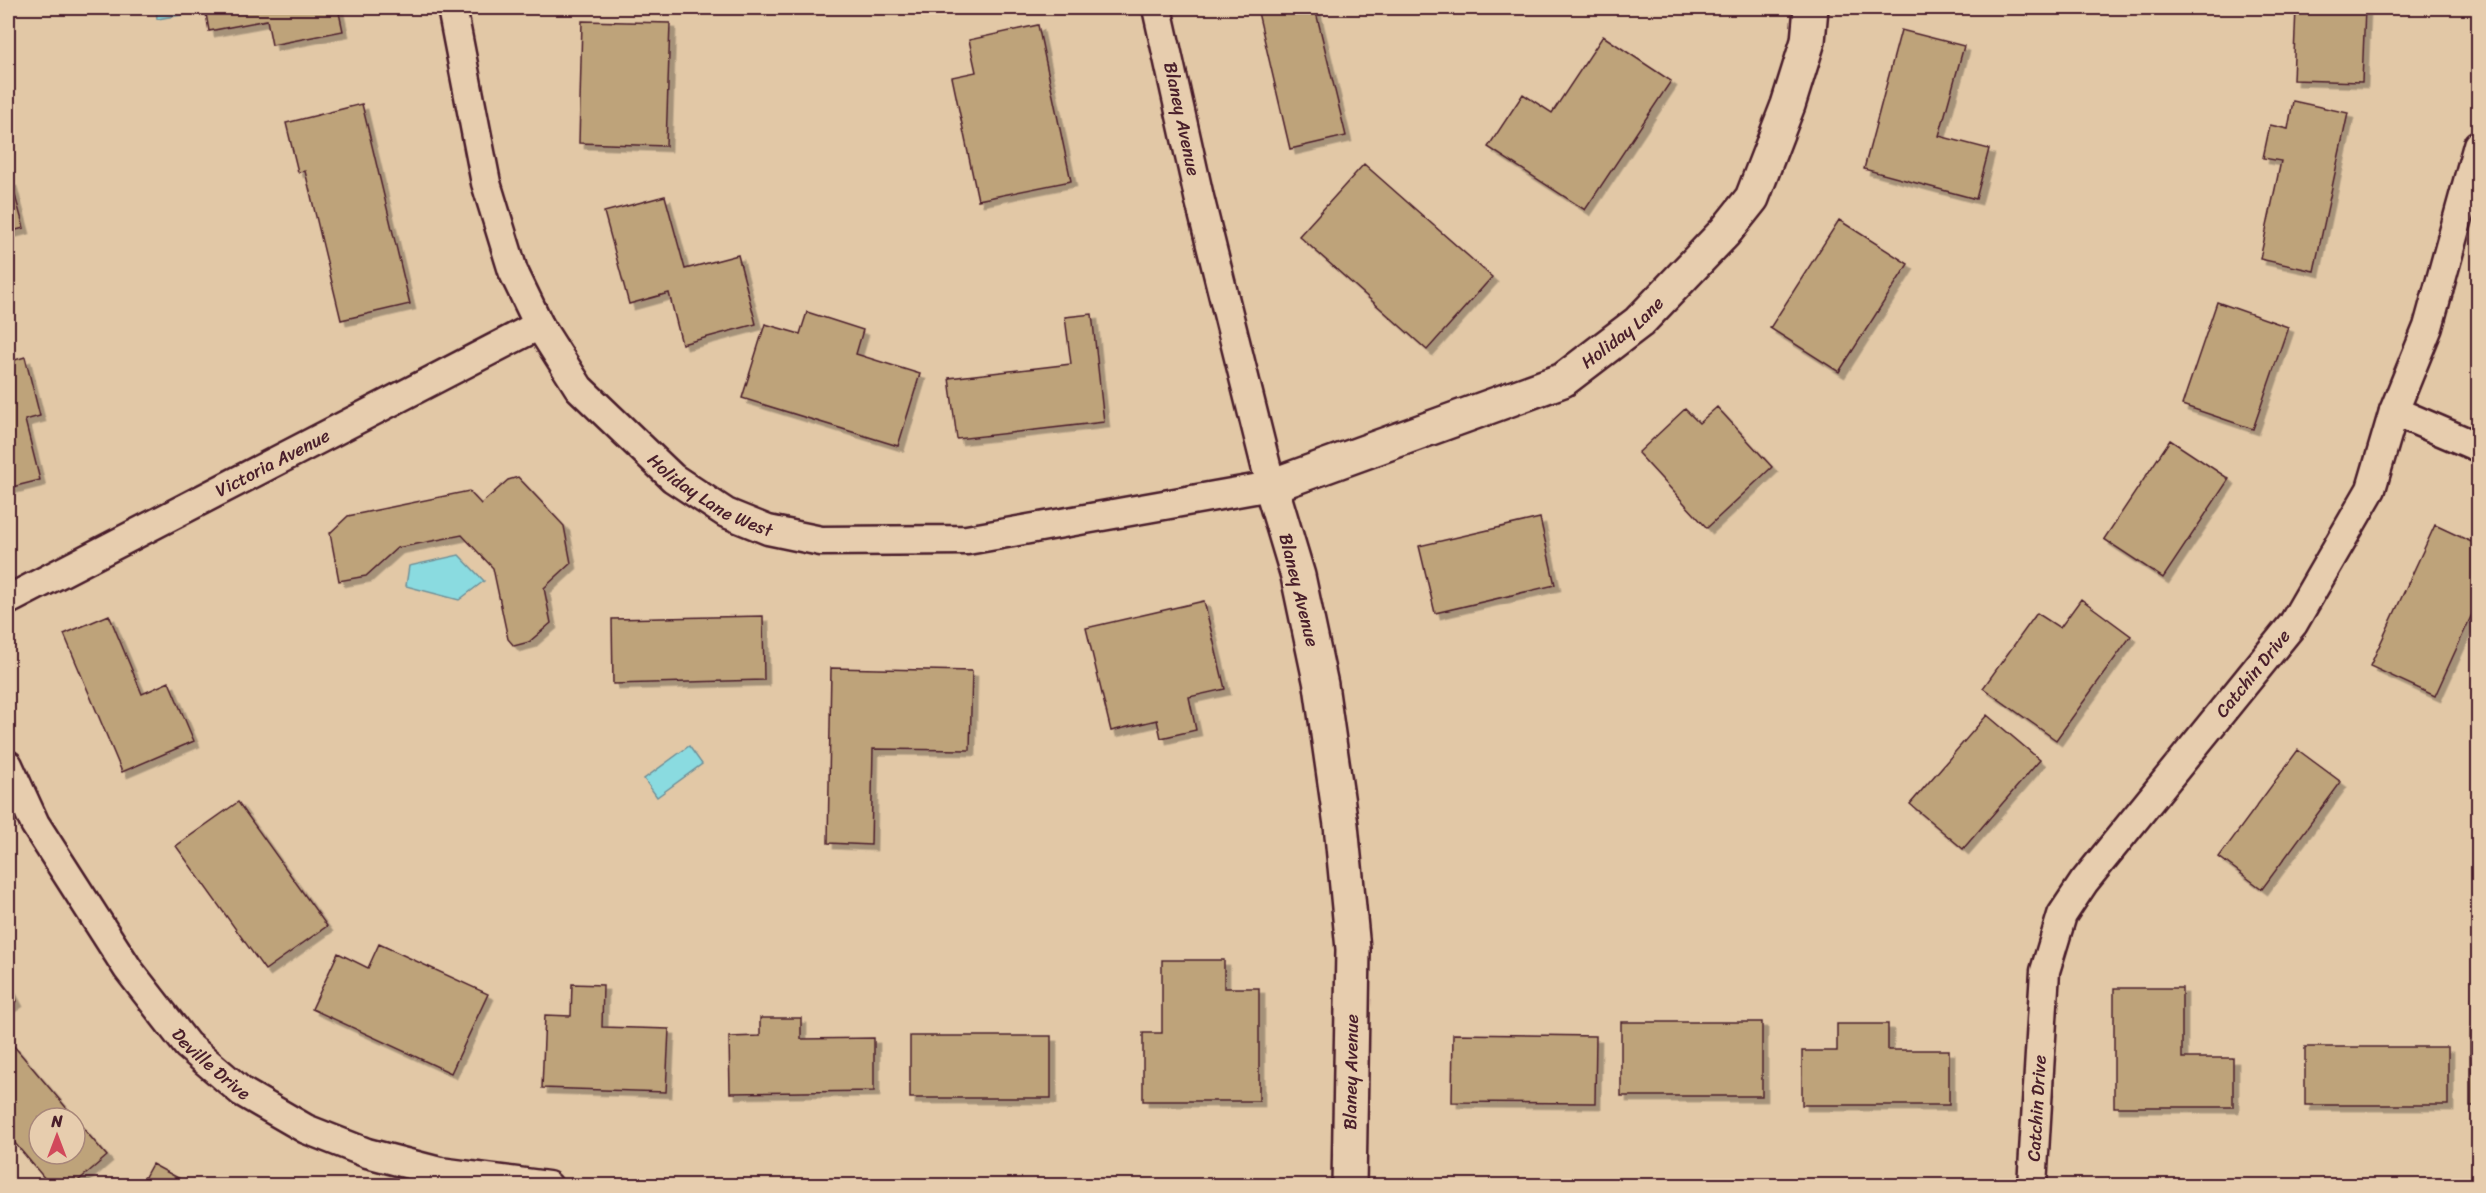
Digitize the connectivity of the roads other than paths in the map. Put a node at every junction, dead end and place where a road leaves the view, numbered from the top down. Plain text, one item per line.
1 (453, 8) edge
2 (1157, 8) edge
3 (1811, 8) edge
4 (2478, 145) edge
5 (539, 326) junction
6 (2394, 411) junction
7 (2478, 447) edge
8 (1271, 486) junction
9 (8, 600) edge
10 (8, 765) edge
11 (549, 1185) edge
12 (1349, 1185) edge
13 (2032, 1185) edge

1 - 5 street, Holiday Lane West
2 - 8 street, Blaney Avenue
3 - 8 street, Holiday Lane
4 - 6 street, Catchin Drive
5 - 8 street, Holiday Lane West
5 - 9 street, Victoria Avenue
6 - 7 street
6 - 13 street, Catchin Drive
8 - 12 street, Blaney Avenue
10 - 11 street, Deville Drive

